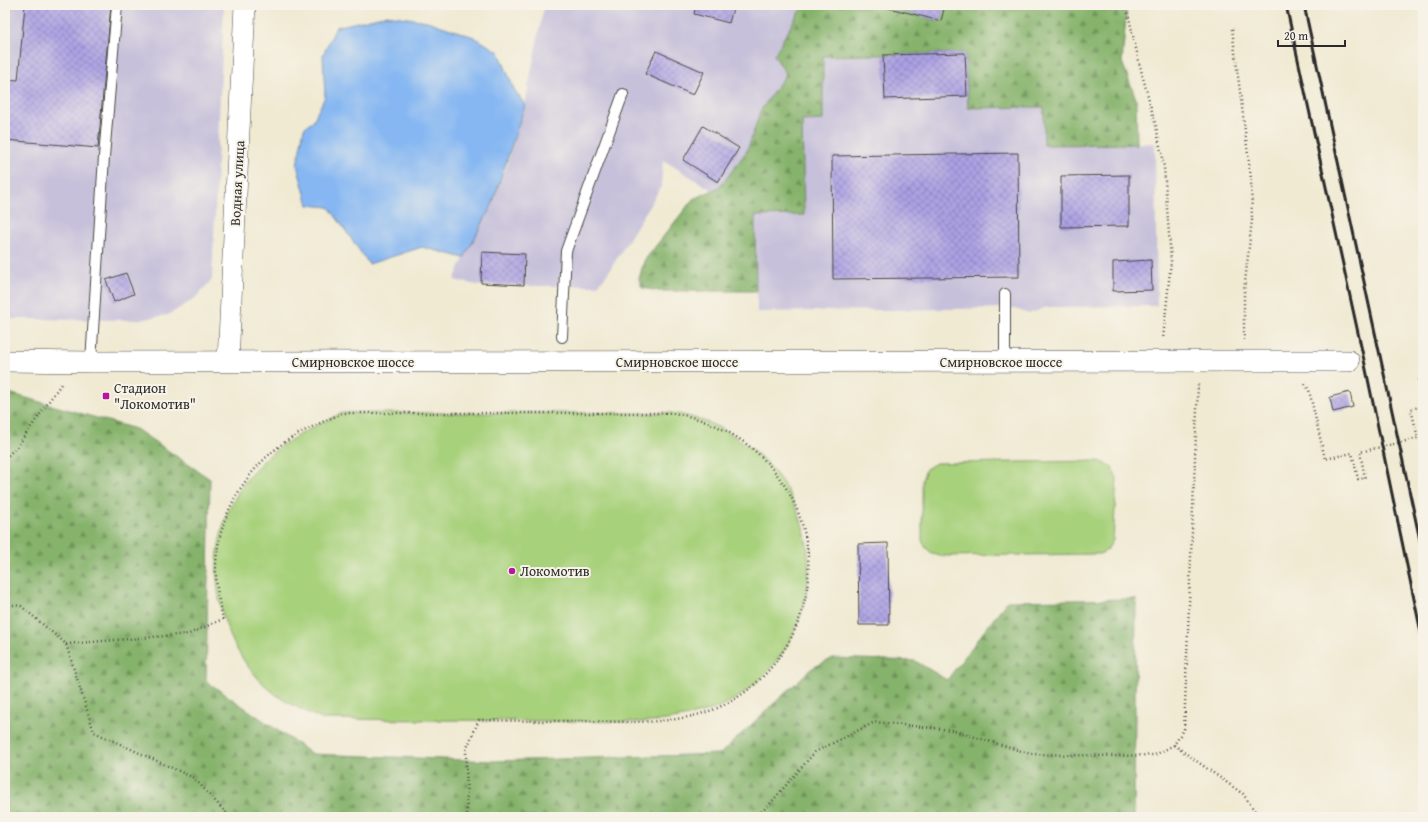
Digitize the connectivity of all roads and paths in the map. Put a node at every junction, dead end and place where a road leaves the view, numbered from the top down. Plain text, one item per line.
1 (117, 5) edge
2 (245, 5) edge
3 (1126, 5) edge
4 (1232, 29) dead end
5 (622, 94) dead end
6 (1004, 294) dead end
7 (562, 337) dead end
8 (5, 361) edge
9 (1161, 361) junction
10 (1199, 361) junction
11 (1245, 361) junction
12 (1349, 361) dead end
13 (84, 362) junction
14 (228, 362) junction
15 (1005, 362) junction
16 (1302, 379) dead end
17 (1423, 379) edge
18 (1423, 393) edge
19 (1423, 424) edge
20 (5, 458) edge
21 (5, 604) edge
22 (66, 644) junction
23 (1174, 745) junction
24 (230, 817) edge
25 (467, 817) edge
26 (756, 817) edge
27 (1259, 817) edge

1 - 13 lane
2 - 14 street, Водная улица
3 - 9 path
4 - 11 path
5 - 7 lane
6 - 15 lane
8 - 13 street, Смирновское шоссе
9 - 10 street, Смирновское шоссе
9 - 15 street, Смирновское шоссе
10 - 11 street, Смирновское шоссе
10 - 23 path
11 - 12 street, Смирновское шоссе
13 - 14 street, Смирновское шоссе
13 - 20 path
14 - 15 street, Смирновское шоссе
16 - 19 path
17 - 18 path
21 - 22 path
22 - 24 path
22 - 25 path
23 - 26 path
23 - 27 path

